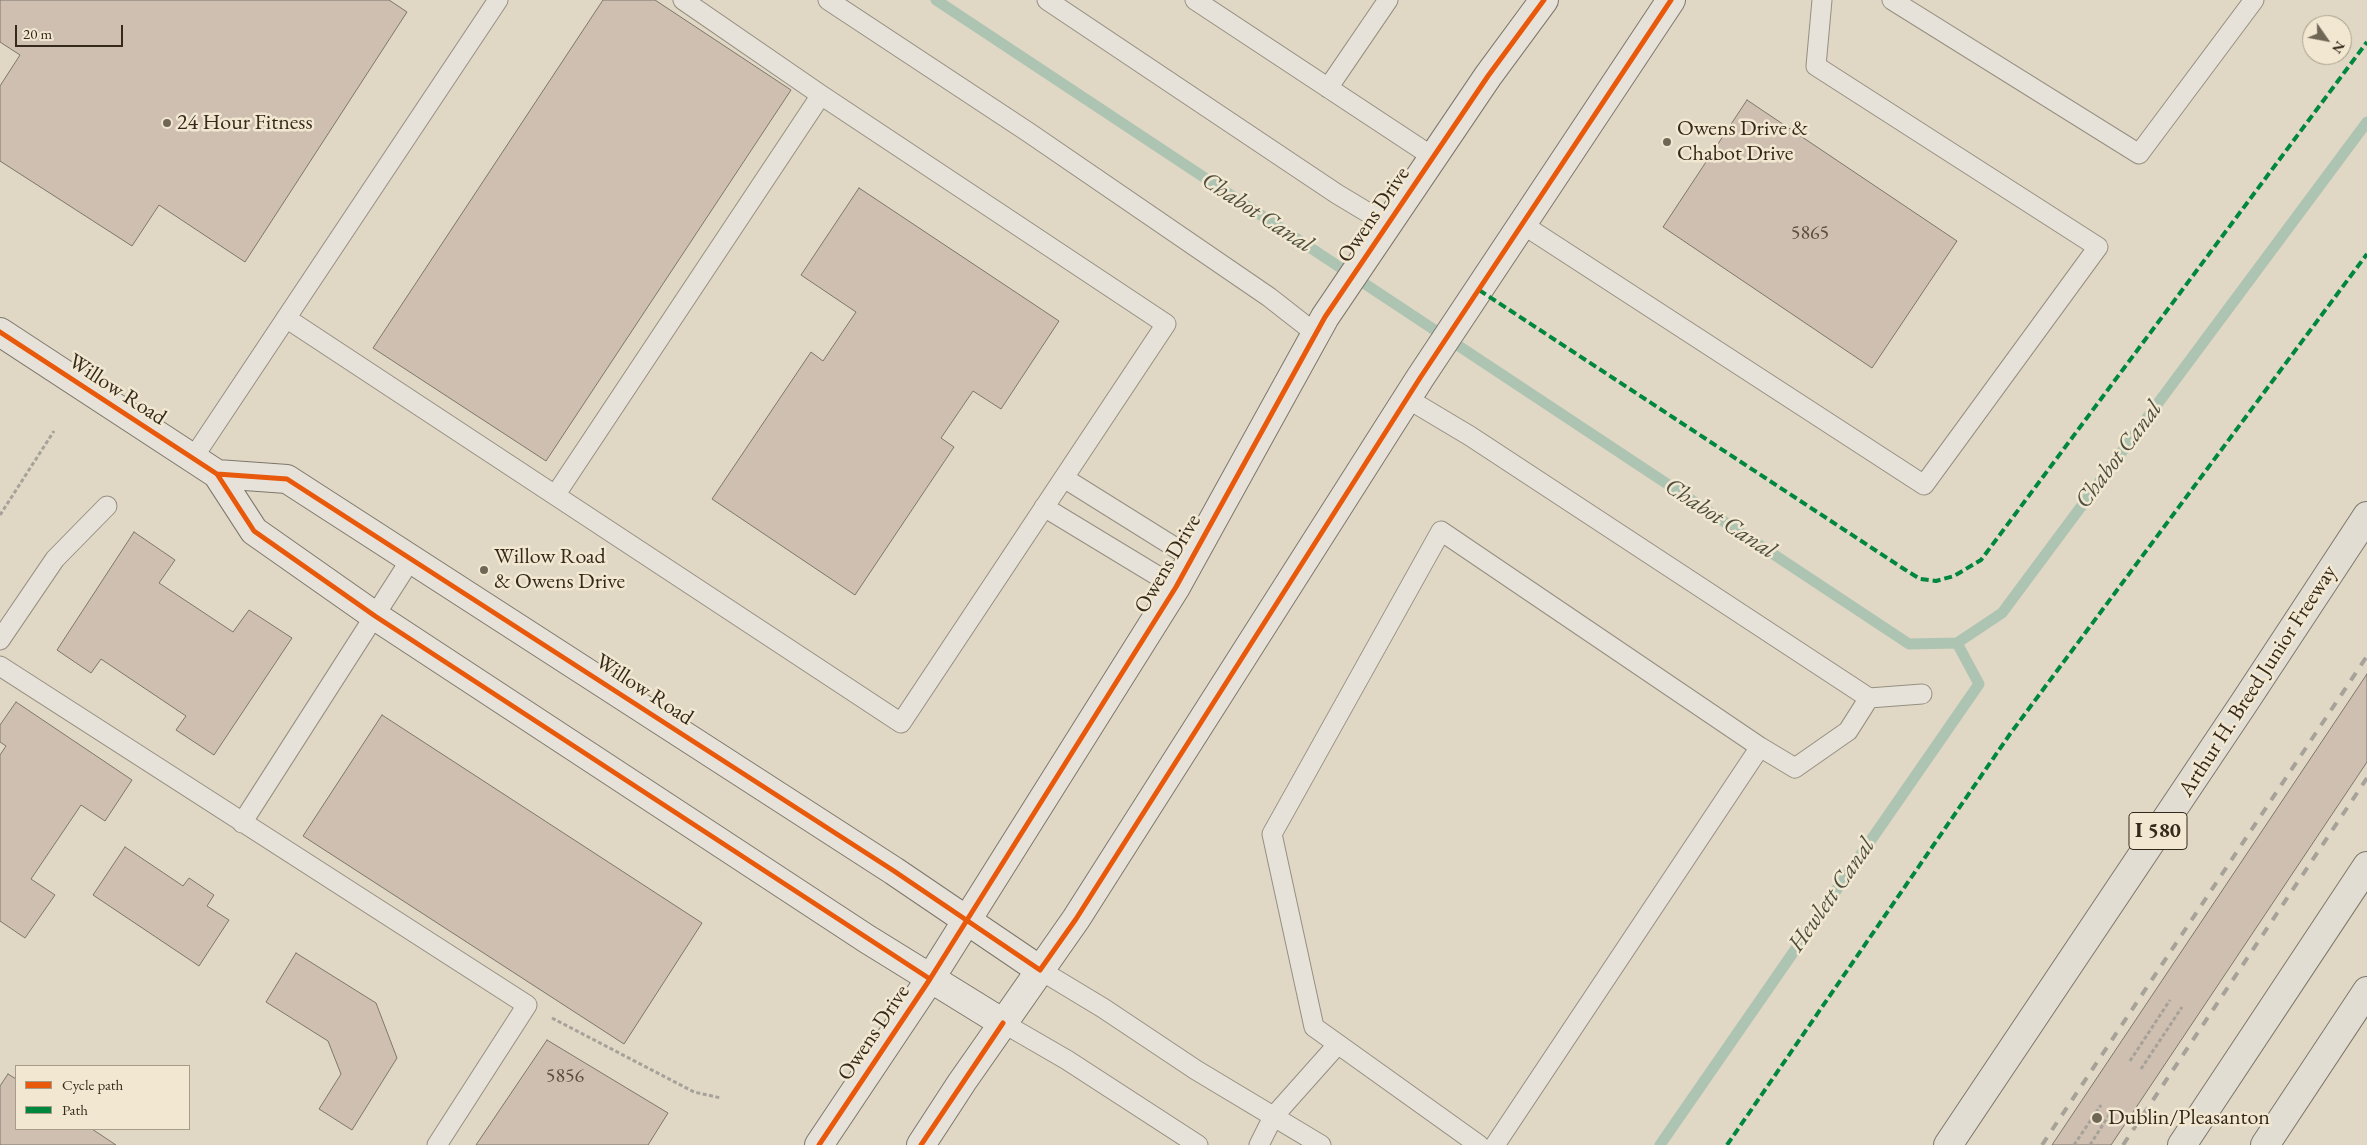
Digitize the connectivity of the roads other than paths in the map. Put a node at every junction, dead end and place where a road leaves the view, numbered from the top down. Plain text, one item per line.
1 (498, 0) edge
2 (683, 0) edge
3 (828, 0) edge
4 (1047, 0) edge
5 (1195, 0) edge
6 (1388, 0) edge
7 (1544, 0) edge
8 (1671, 0) edge
9 (1822, 0) edge
10 (1892, 0) edge
11 (2254, 0) edge
12 (1328, 88) junction
13 (820, 95) junction
14 (1433, 157) junction
15 (1522, 224) junction
16 (1384, 228) junction
17 (286, 318) junction
18 (1320, 325) junction
19 (0, 332) edge
20 (1414, 388) junction
21 (193, 458) junction
22 (217, 474) junction
23 (1064, 478) junction
24 (556, 494) junction
25 (107, 506) dead end
26 (1044, 507) junction
27 (2367, 516) edge
28 (1192, 558) junction
29 (411, 559) junction
30 (1176, 587) junction
31 (375, 616) junction
32 (0, 640) edge
33 (0, 666) edge
34 (1922, 694) dead end
35 (1869, 698) junction
36 (1760, 747) junction
37 (242, 823) junction
38 (2367, 866) edge
39 (967, 921) junction
40 (1040, 970) junction
41 (930, 979) junction
42 (2367, 991) edge
43 (1003, 1023) junction
44 (1338, 1044) junction
45 (1273, 1117) junction
46 (437, 1145) edge
47 (819, 1145) edge
48 (921, 1145) edge
49 (1198, 1145) edge
50 (1259, 1145) edge
51 (1321, 1145) edge
52 (1479, 1145) edge
53 (1496, 1145) edge
54 (1948, 1145) edge
55 (2182, 1145) edge
56 (2266, 1145) edge

1 - 17 lane
2 - 13 lane
3 - 18 lane
4 - 16 lane
5 - 12 lane
6 - 12 lane
7 - 14 street, Owens Drive
8 - 15 street
9 - 15 lane
10 - 11 lane
12 - 14 lane
13 - 23 lane
13 - 24 lane
14 - 16 street, Owens Drive
15 - 20 street
16 - 18 street, Owens Drive
17 - 21 lane
17 - 24 lane
18 - 28 street, Owens Drive
19 - 21 street, Willow Road
20 - 35 lane
20 - 40 street
21 - 22 street, Willow Road
22 - 29 street, Willow Road
22 - 31 street, Willow Road
23 - 26 lane
23 - 28 lane
24 - 26 lane
25 - 32 lane
26 - 30 lane
27 - 54 highway, Arthur H. Breed Junior Freeway / I 580
28 - 30 street, Owens Drive
29 - 31 lane
29 - 39 street, Willow Road
30 - 39 street, Owens Drive
31 - 37 lane
31 - 41 street, Willow Road
33 - 37 lane
34 - 35 lane
35 - 36 lane
36 - 44 lane
36 - 53 lane
37 - 46 lane
38 - 55 highway
39 - 40 street, Willow Road
39 - 41 street, Owens Drive
40 - 43 street
40 - 45 lane
41 - 43 street, Willow Road
41 - 47 street, Owens Drive
42 - 56 highway
43 - 48 street
43 - 49 lane
44 - 45 lane
44 - 52 lane
45 - 50 lane
45 - 51 lane

